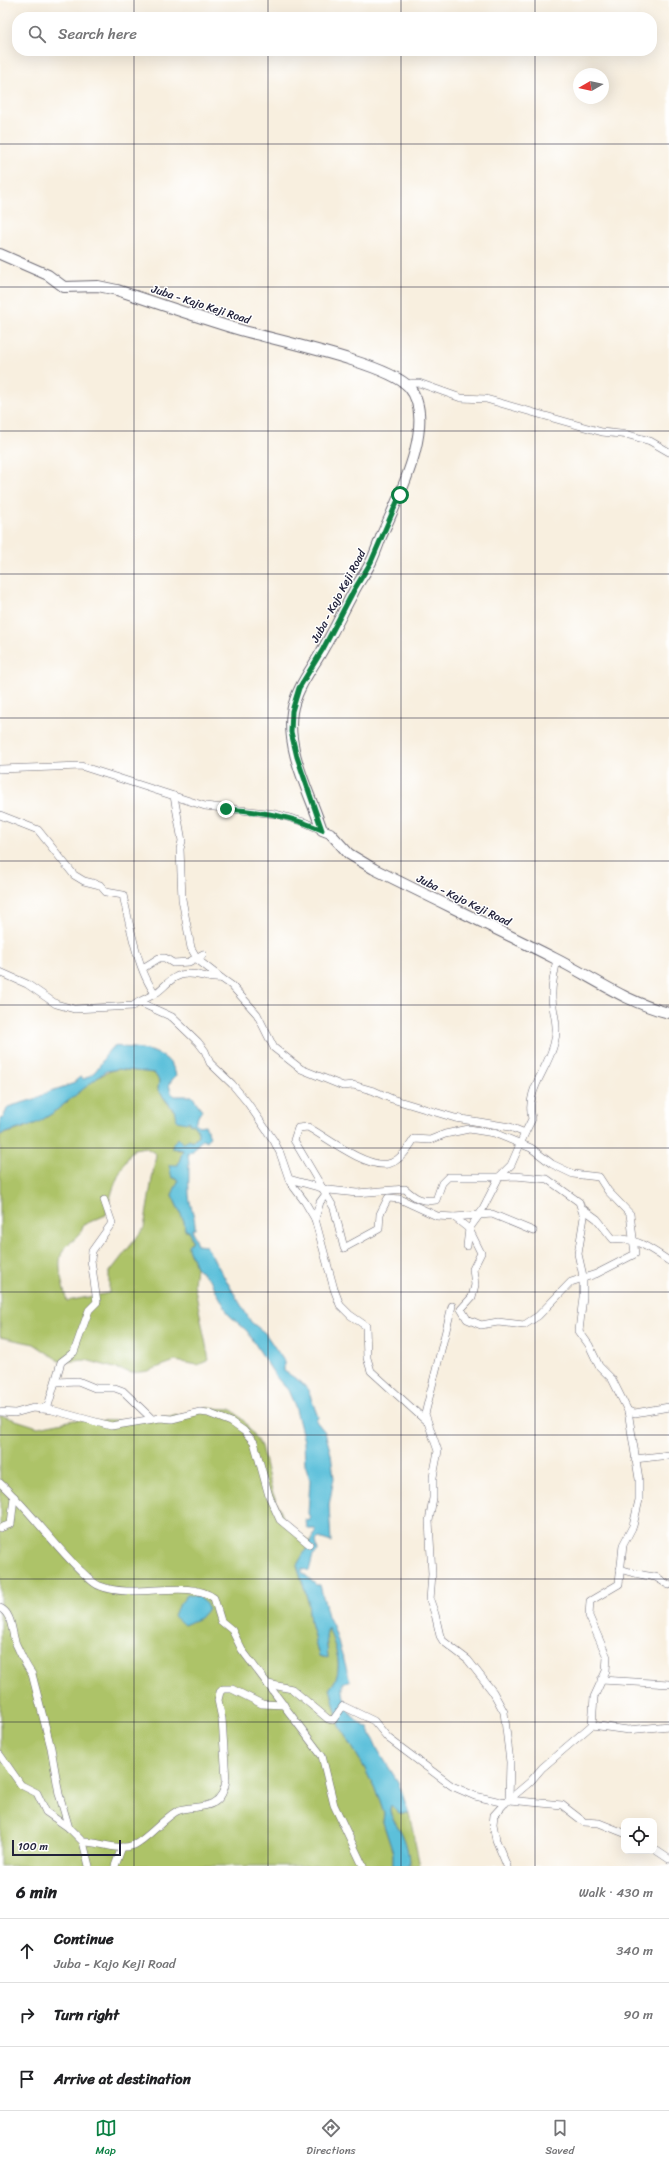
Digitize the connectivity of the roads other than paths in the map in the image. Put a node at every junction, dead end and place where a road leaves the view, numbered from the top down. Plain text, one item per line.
1 (0, 254) edge
2 (404, 384) junction
3 (669, 452) edge
4 (0, 769) edge
5 (174, 796) junction
6 (0, 815) edge
7 (322, 830) junction
8 (557, 959) junction
9 (198, 960) junction
10 (144, 968) junction
11 (0, 972) edge
12 (221, 978) junction
13 (156, 993) junction
14 (139, 1002) junction
15 (669, 1013) edge
16 (525, 1133) junction
17 (499, 1177) junction
18 (289, 1179) junction
19 (329, 1190) junction
20 (104, 1200) dead end
21 (582, 1208) junction
22 (480, 1214) junction
23 (454, 1216) junction
24 (315, 1219) junction
25 (469, 1229) junction
26 (533, 1231) dead end
27 (467, 1246) dead end
28 (669, 1261) edge
29 (452, 1306) dead end
30 (56, 1382) junction
31 (669, 1407) edge
32 (41, 1409) junction
33 (628, 1411) junction
34 (0, 1412) edge
35 (150, 1417) dead end
36 (426, 1421) junction
37 (669, 1455) edge
38 (635, 1459) junction
39 (0, 1483) edge
40 (14, 1497) junction
41 (0, 1528) edge
42 (309, 1544) dead end
43 (620, 1569) junction
44 (669, 1585) edge
45 (0, 1608) edge
46 (601, 1680) junction
47 (268, 1684) junction
48 (669, 1684) edge
49 (284, 1705) junction
50 (592, 1725) junction
51 (669, 1726) edge
52 (0, 1755) edge
53 (507, 1802) junction
54 (69, 1828) junction
55 (621, 1832) edge
56 (83, 1842) junction
57 (122, 1847) junction
58 (657, 1851) edge
59 (669, 1859) edge
60 (89, 1866) edge
61 (115, 1866) edge
62 (362, 1866) edge
63 (507, 1866) edge

1 - 2 main road, Juba - Kajo Keji Road
2 - 3 street
2 - 7 main road, Juba - Kajo Keji Road
4 - 5 street
5 - 7 street
5 - 9 street
6 - 10 street
7 - 8 main road, Juba - Kajo Keji Road
8 - 15 main road, Juba - Kajo Keji Road
8 - 16 street
9 - 10 street
9 - 12 street
10 - 13 street
11 - 14 street
12 - 13 street
12 - 16 street
13 - 14 street
14 - 18 street
16 - 17 street
17 - 19 street
17 - 21 street
17 - 22 street
18 - 19 street
18 - 24 street
19 - 24 street
20 - 30 street
21 - 28 street
21 - 33 street
22 - 23 street
22 - 25 street
22 - 26 street
23 - 25 street
23 - 25 street
24 - 36 street
25 - 27 street
29 - 36 street
30 - 32 street
30 - 35 street
31 - 33 street
32 - 34 street
32 - 42 street
33 - 38 street
36 - 53 street
37 - 38 street
38 - 43 street
39 - 40 street
40 - 41 street
40 - 47 street
43 - 44 street
43 - 46 street
45 - 54 street
46 - 48 street
46 - 50 street
47 - 49 street
47 - 53 street
49 - 57 street
49 - 62 street
50 - 51 street
50 - 53 street
52 - 54 street
53 - 55 street
53 - 63 street
54 - 56 street
56 - 57 street
56 - 60 street
57 - 61 street
58 - 59 street

